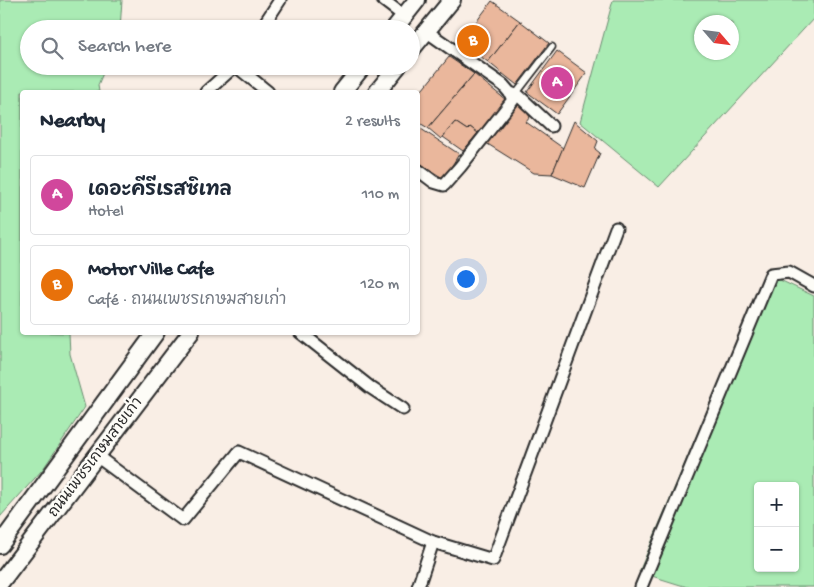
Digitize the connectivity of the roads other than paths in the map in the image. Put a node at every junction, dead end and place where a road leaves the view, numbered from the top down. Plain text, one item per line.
1 (280, 0) edge
2 (383, 0) edge
3 (417, 0) edge
4 (452, 0) edge
5 (404, 16) junction
6 (267, 20) edge
7 (401, 20) edge
8 (426, 31) junction
9 (420, 39) edge
10 (552, 47) dead end
11 (226, 75) edge
12 (247, 75) edge
13 (356, 75) edge
14 (391, 75) edge
15 (208, 90) edge
16 (266, 90) edge
17 (344, 90) edge
18 (379, 90) edge
19 (513, 94) junction
20 (551, 126) dead end
21 (420, 172) edge
22 (616, 228) dead end
23 (814, 286) edge
24 (154, 335) edge
25 (189, 335) edge
26 (304, 335) edge
27 (403, 409) dead end
28 (98, 457) junction
29 (432, 542) junction
30 (0, 545) edge
31 (0, 583) edge
32 (418, 587) edge
33 (641, 587) edge

1 - 6 street
2 - 5 street
3 - 5 main road
4 - 8 main road
5 - 7 main road
8 - 9 main road
8 - 19 street
10 - 19 lane
11 - 15 street
12 - 16 street
13 - 17 main road
14 - 18 main road
19 - 20 street
19 - 21 street
22 - 29 street
23 - 33 street
24 - 30 main road, ถนนเพชรเกษมสายเก่า
25 - 28 main road, ถนนเพชรเกษมสายเก่า
26 - 27 street
28 - 29 street
28 - 31 main road, ถนนเพชรเกษมสายเก่า
29 - 32 street

